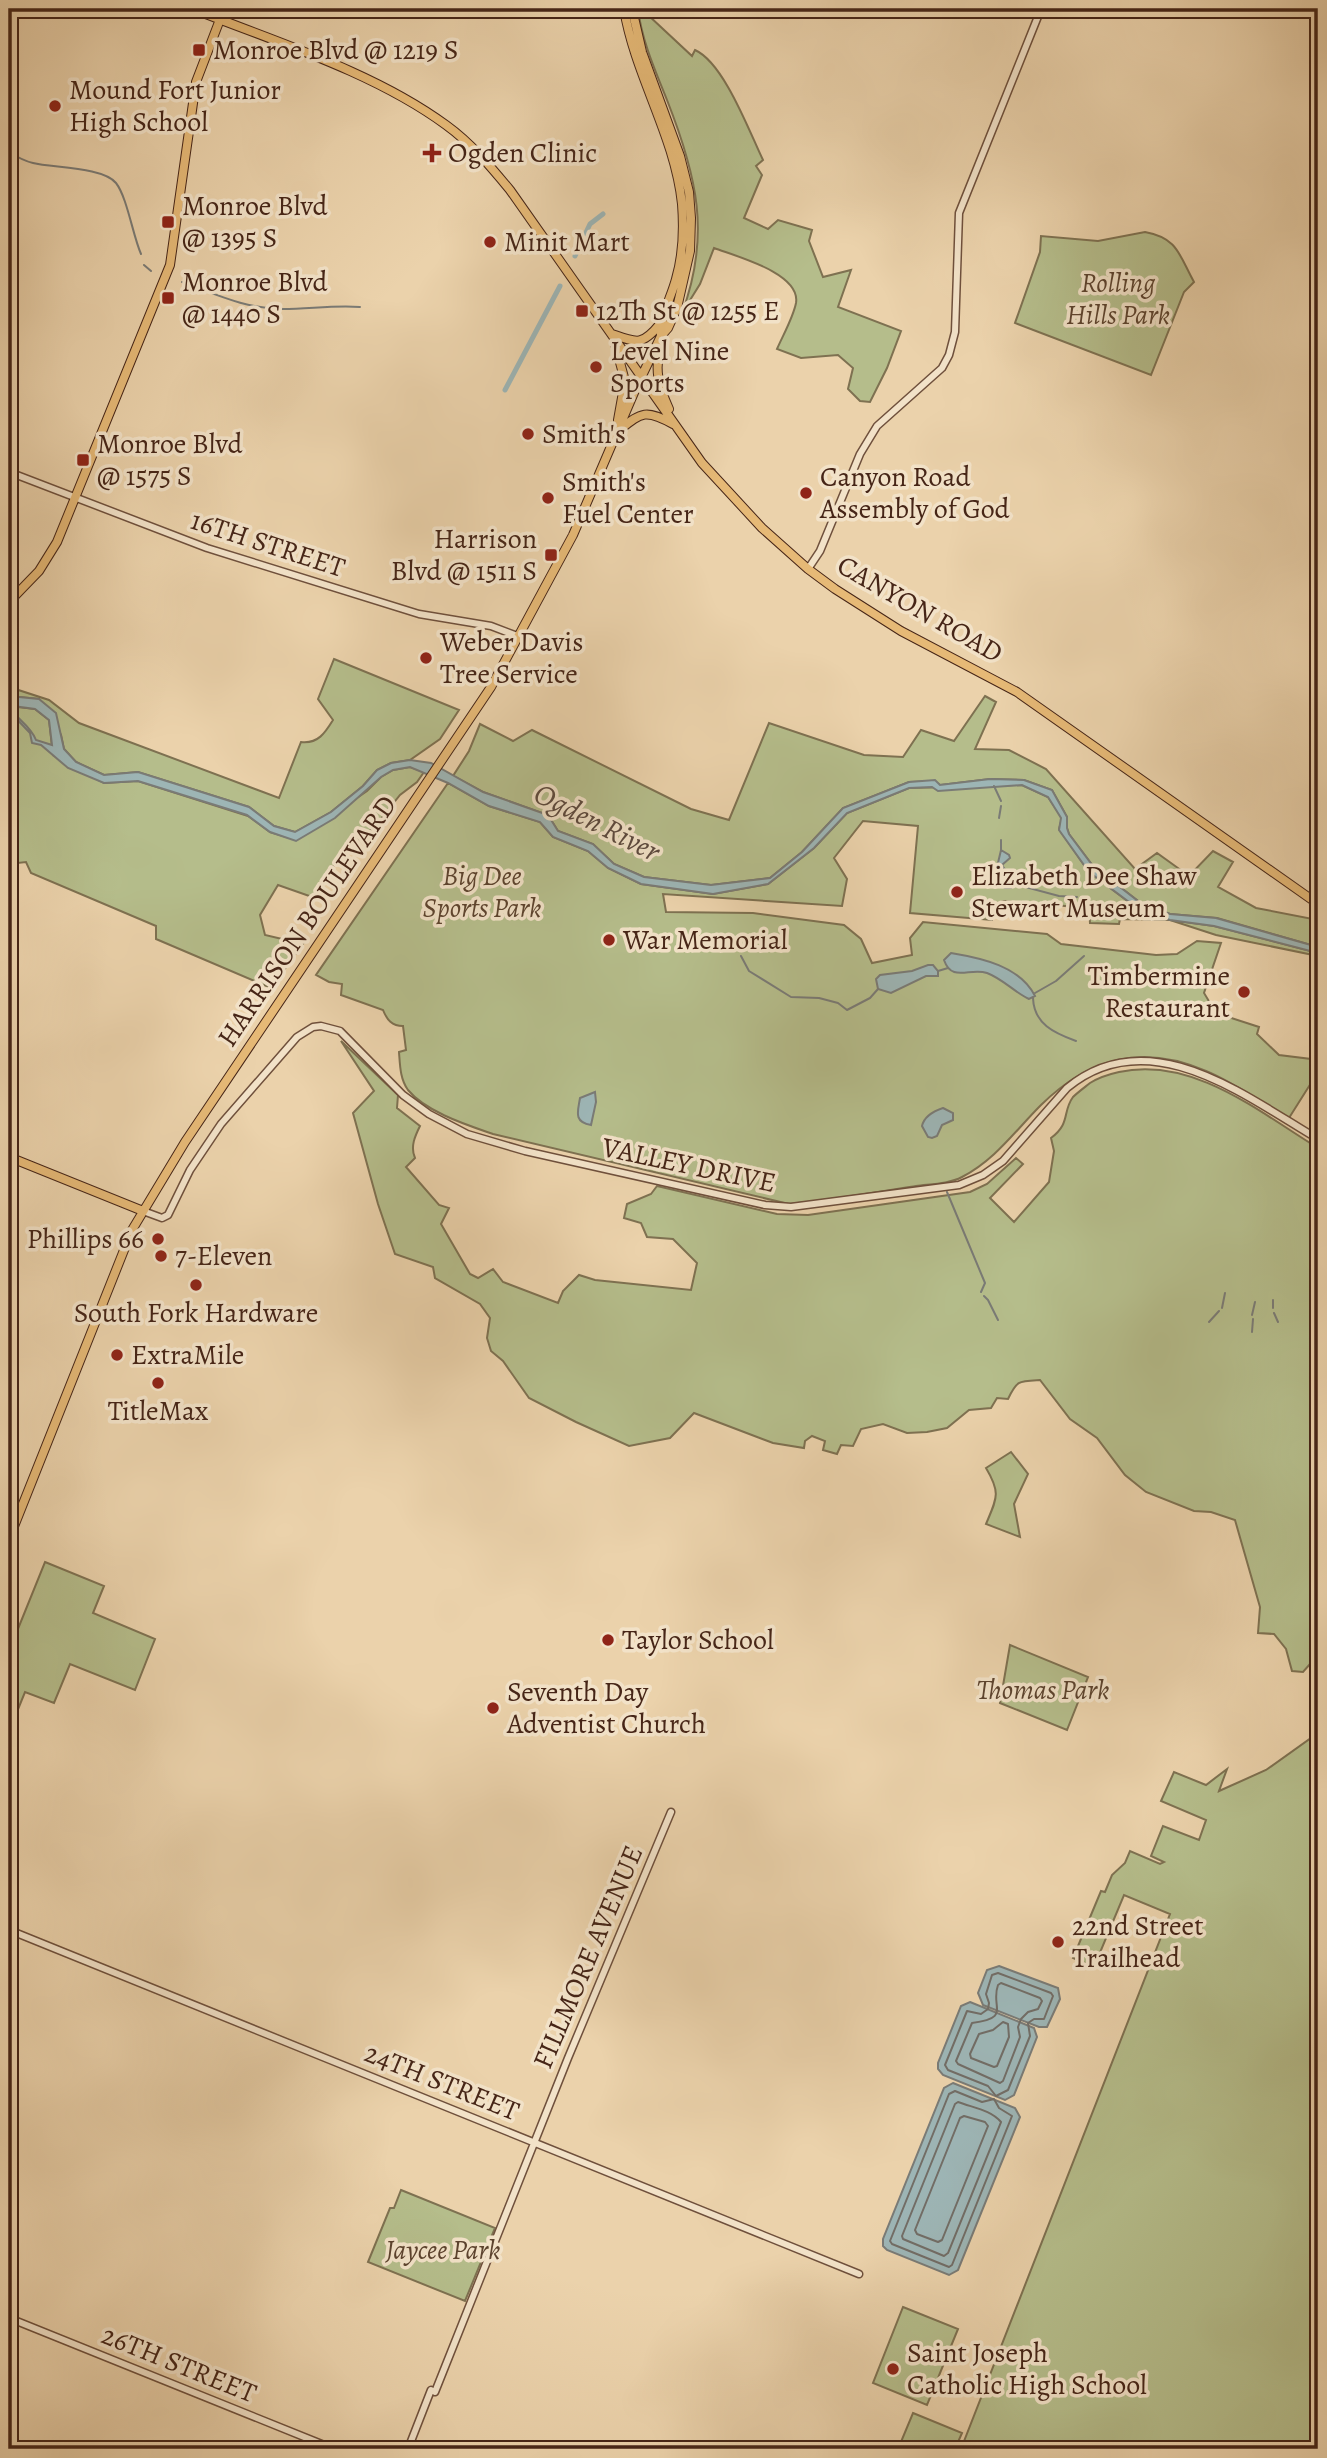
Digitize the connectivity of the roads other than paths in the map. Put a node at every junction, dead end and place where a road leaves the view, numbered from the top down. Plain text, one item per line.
1 (193, 9) edge
2 (224, 9) edge
3 (624, 9) edge
4 (632, 9) edge
5 (1041, 9) edge
6 (220, 19) junction
7 (664, 326) junction
8 (612, 334) junction
9 (642, 377) junction
10 (675, 425) junction
11 (616, 432) junction
12 (9, 472) edge
13 (76, 498) junction
14 (808, 569) junction
15 (9, 602) edge
16 (520, 637) junction
17 (1318, 904) edge
18 (1318, 1139) edge
19 (9, 1157) edge
20 (143, 1211) junction
21 (9, 1539) edge
22 (671, 1812) dead end
23 (9, 1930) edge
24 (534, 2142) junction
25 (859, 2274) dead end
26 (9, 2318) edge
27 (334, 2449) edge
28 (408, 2449) edge

1 - 6 main road, CANYON ROAD
2 - 6 main road
3 - 7 main road, HARRISON BOULEVARD
4 - 7 main road, HARRISON BOULEVARD
5 - 14 street
6 - 8 main road, CANYON ROAD
6 - 13 main road
7 - 8 main road
7 - 9 main road, HARRISON BOULEVARD
7 - 10 main road
8 - 9 main road, CANYON ROAD
8 - 11 main road
9 - 10 main road, CANYON ROAD
9 - 11 main road, HARRISON BOULEVARD
10 - 11 main road
10 - 14 main road, CANYON ROAD
11 - 16 main road, HARRISON BOULEVARD
12 - 13 street, 16TH STREET
13 - 15 main road
13 - 16 street, 16TH STREET
14 - 17 main road, CANYON ROAD
16 - 20 main road, HARRISON BOULEVARD
18 - 20 street, VALLEY DRIVE
19 - 20 main road
20 - 21 main road, HARRISON BOULEVARD
22 - 24 street, FILLMORE AVENUE
23 - 24 street, 24TH STREET
24 - 25 street, 24TH STREET
24 - 28 street, FILLMORE AVENUE
26 - 27 street, 26TH STREET

